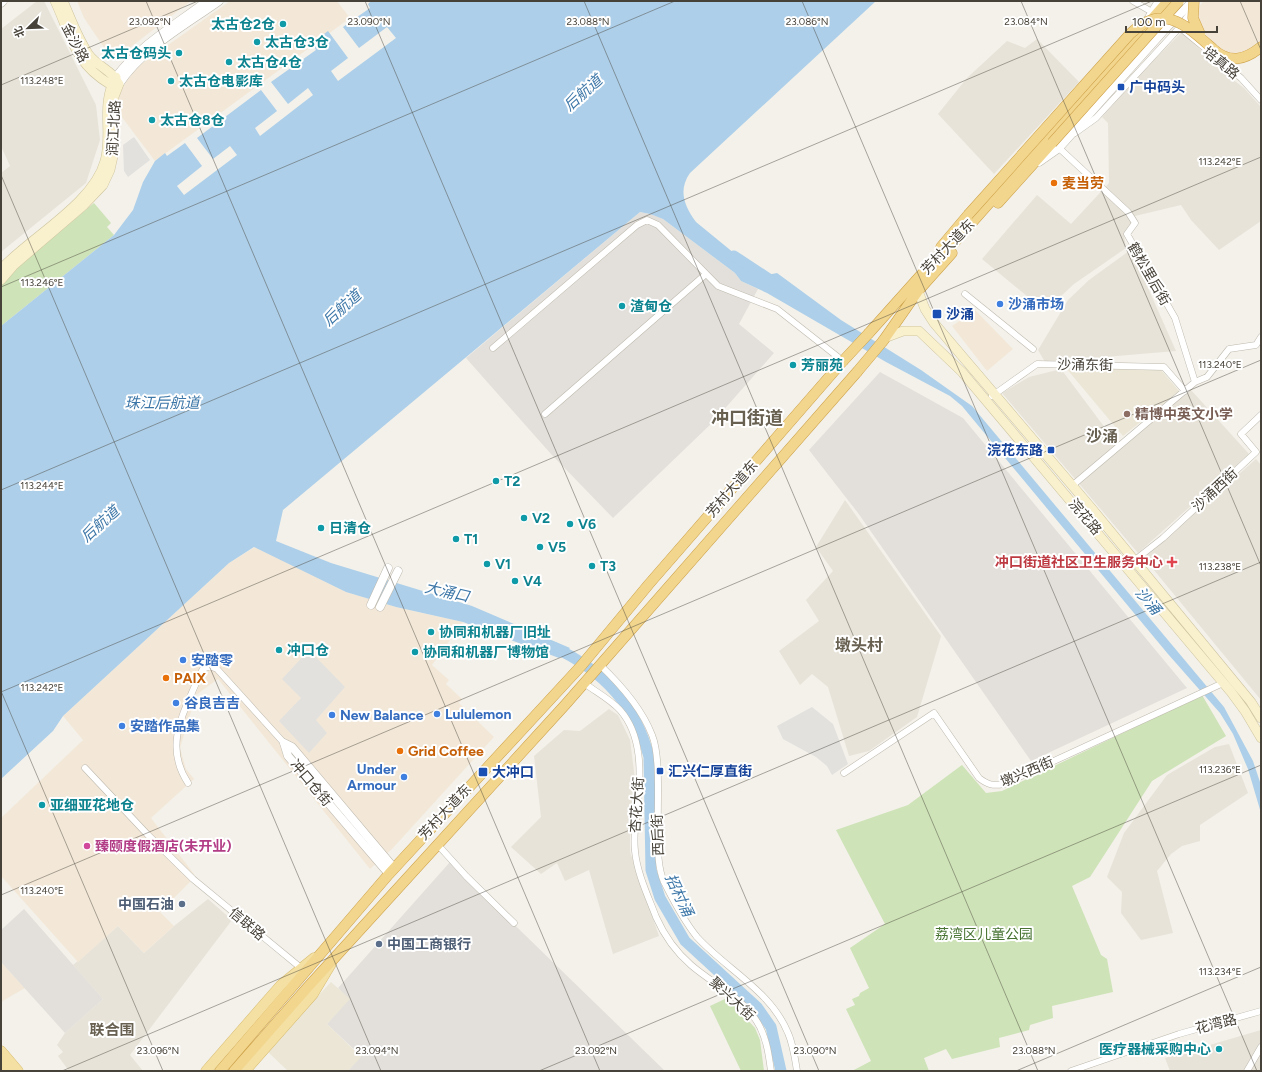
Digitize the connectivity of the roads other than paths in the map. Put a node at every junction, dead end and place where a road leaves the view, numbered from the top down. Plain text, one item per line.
1 (3, 1) edge
2 (55, 1) edge
3 (64, 1) edge
4 (207, 1) edge
5 (219, 1) edge
6 (1133, 1) edge
7 (1159, 1) edge
8 (1168, 1) edge
9 (1179, 1) edge
10 (1194, 1) edge
11 (1198, 1) edge
12 (1, 3) edge
13 (1152, 12) junction
14 (1180, 27) junction
15 (1143, 29) junction
16 (1261, 46) edge
17 (1213, 49) junction
18 (115, 82) junction
19 (1261, 100) edge
20 (1068, 139) junction
21 (1055, 146) junction
22 (1, 269) edge
23 (706, 274) junction
24 (920, 276) junction
25 (1, 280) edge
26 (918, 291) junction
27 (964, 294) dead end
28 (944, 335) junction
29 (1261, 337) edge
30 (885, 339) junction
31 (935, 345) junction
32 (1256, 345) junction
33 (493, 348) dead end
34 (1033, 349) dead end
35 (1261, 350) edge
36 (843, 361) junction
37 (1195, 382) junction
38 (1185, 391) junction
39 (994, 394) junction
40 (986, 400) junction
41 (546, 414) dead end
42 (1261, 415) edge
43 (1256, 452) junction
44 (1261, 458) edge
45 (1073, 485) junction
46 (1136, 560) junction
47 (388, 568) dead end
48 (398, 571) dead end
49 (371, 605) dead end
50 (380, 607) dead end
51 (596, 670) junction
52 (584, 683) junction
53 (1219, 685) junction
54 (1261, 718) edge
55 (1261, 738) edge
56 (284, 744) joint
57 (85, 768) dead end
58 (844, 773) dead end
59 (188, 783) dead end
60 (438, 845) junction
61 (391, 871) junction
62 (514, 923) dead end
63 (670, 942) joint
64 (323, 950) junction
65 (333, 960) junction
66 (301, 968) junction
67 (1261, 1013) edge
68 (1261, 1047) edge
69 (1, 1051) edge
70 (1, 1065) edge
71 (7, 1071) edge
72 (18, 1071) edge
73 (206, 1071) edge
74 (220, 1071) edge
75 (234, 1071) edge
76 (245, 1071) edge
77 (771, 1071) edge
78 (797, 1071) edge
79 (1071, 1071) edge
80 (1247, 1071) edge

1 - 12 street
2 - 18 main road, 金沙路
3 - 18 main road, 金沙路
4 - 18 street, 润江北路
5 - 18 street, 润江北路
6 - 13 street
7 - 13 street, 芳村大道东
8 - 15 highway, 芳村大道东
9 - 21 highway, 芳村大道东, bridge
10 - 17 highway, bridge
10 - 20 street, 芳村大道东
11 - 14 street
13 - 15 street, 芳村大道东
14 - 19 street, 培真路
14 - 20 street
15 - 24 highway, 芳村大道东
16 - 17 highway
17 - 24 highway, bridge
18 - 22 main road, 润江北路
18 - 25 main road, 润江北路
20 - 21 street, 芳村大道东
21 - 26 highway, 芳村大道东
21 - 37 street, 鹤松里后街
23 - 33 street
23 - 36 street
23 - 41 street
24 - 36 highway, 芳村大道东, bridge
26 - 28 main road, 浣花路
26 - 30 highway, 芳村大道东
27 - 34 street
28 - 31 main road
28 - 39 main road, 浣花路
29 - 32 street
30 - 31 main road, 浣花路
30 - 51 highway, 芳村大道东, bridge
31 - 40 main road, 浣花路
32 - 35 street
32 - 37 street
36 - 61 highway, 芳村大道东
37 - 38 street
38 - 39 street, 沙涌东街
38 - 45 street
39 - 40 street, 沙涌东街
39 - 45 main road, 浣花路
40 - 53 main road, 浣花路
42 - 43 street
43 - 44 street
43 - 46 street, 沙涌西街
45 - 46 main road, 浣花路
46 - 54 main road, 浣花路
47 - 49 street
48 - 50 street
51 - 52 highway, 芳村大道东
51 - 78 street, 西后街
52 - 60 highway, 芳村大道东
52 - 63 street, 杏花大街
53 - 55 main road, 浣花路
53 - 58 street, 墩兴西街
56 - 59 street
56 - 61 street, 冲口仓街
57 - 66 street, 信联路
60 - 62 street
60 - 65 highway, 芳村大道东
61 - 64 highway, 芳村大道东
63 - 77 street, 聚兴大街
64 - 66 main road, 芳村大道东
64 - 74 highway, 芳村大道东
65 - 75 highway, 芳村大道东
65 - 76 main road, 芳村大道东
66 - 73 main road, 芳村大道东
67 - 79 street, 花湾路
68 - 80 street
69 - 72 main road
70 - 71 main road

